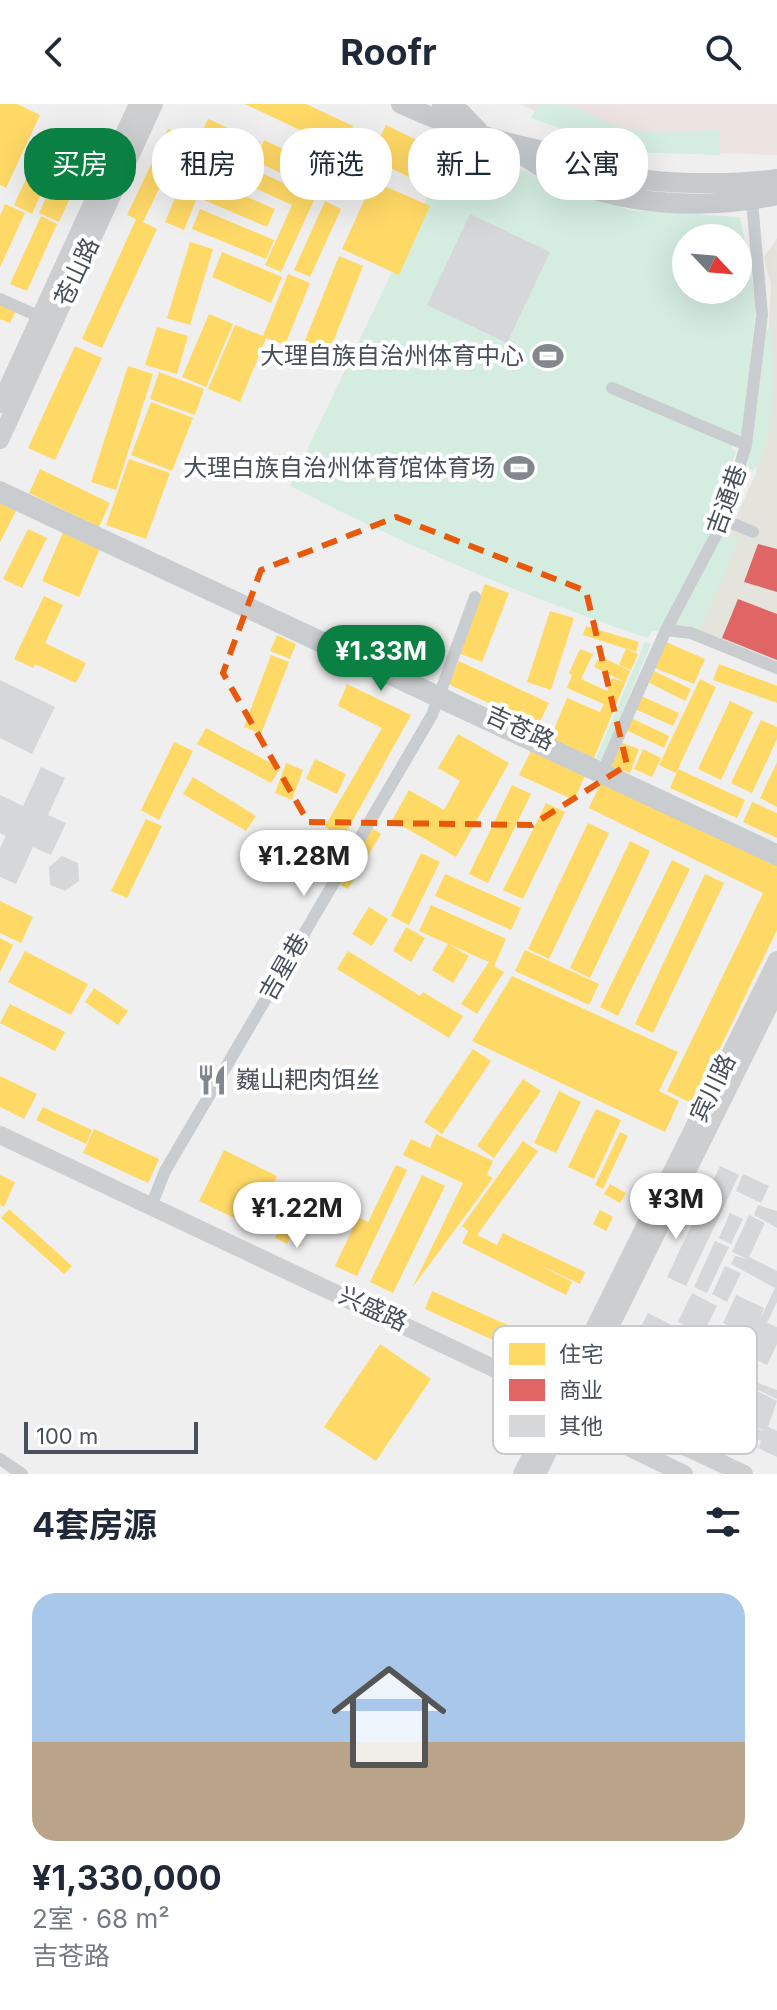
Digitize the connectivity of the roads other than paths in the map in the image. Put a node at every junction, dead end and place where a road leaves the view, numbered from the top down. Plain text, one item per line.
1 (138, 104) edge
2 (154, 104) edge
3 (401, 104) edge
4 (442, 104) edge
5 (453, 128) edge
6 (475, 128) edge
7 (520, 146) edge
8 (520, 154) edge
9 (774, 186) edge
10 (752, 201) junction
11 (0, 299) edge
12 (40, 317) junction
13 (612, 388) dead end
14 (0, 404) edge
15 (0, 440) edge
16 (746, 445) junction
17 (0, 487) edge
18 (0, 497) edge
19 (724, 520) junction
20 (753, 532) dead end
21 (475, 597) dead end
22 (666, 630) junction
23 (777, 668) edge
24 (438, 695) junction
25 (603, 771) junction
26 (777, 850) edge
27 (777, 860) edge
28 (777, 960) edge
29 (777, 990) edge
30 (0, 1135) edge
31 (151, 1206) junction
32 (601, 1326) edge
33 (604, 1326) edge
34 (493, 1368) edge
35 (534, 1454) edge
36 (545, 1454) edge
37 (643, 1454) edge
38 (701, 1454) edge
39 (0, 1459) edge
40 (22, 1474) edge
41 (522, 1474) edge
42 (537, 1474) edge
43 (684, 1474) edge
44 (744, 1474) edge

1 - 12 main road, 苍山路
2 - 15 main road, 苍山路
3 - 5 main road
4 - 6 main road
7 - 9 main road
8 - 10 main road
9 - 10 main road
10 - 16 street, 吉通巷
11 - 12 street
12 - 14 main road, 苍山路
13 - 16 street
16 - 19 street, 吉通巷
17 - 24 street, 吉苍路
18 - 24 street, 吉苍路
19 - 20 street
19 - 22 street, 吉通巷
21 - 24 street, 吉星巷
22 - 23 street
22 - 25 street, 吉通巷
24 - 25 street, 吉苍路
24 - 31 street, 吉星巷
25 - 26 street, 吉苍路
25 - 27 street, 吉苍路
28 - 32 main road, 宾川路
29 - 33 main road, 宾川路
30 - 31 main road, 兴盛路
31 - 34 main road, 兴盛路
35 - 41 main road, 宾川路
36 - 42 main road, 宾川路
37 - 43 main road, 兴盛路
38 - 44 main road, 兴盛路
39 - 40 street

